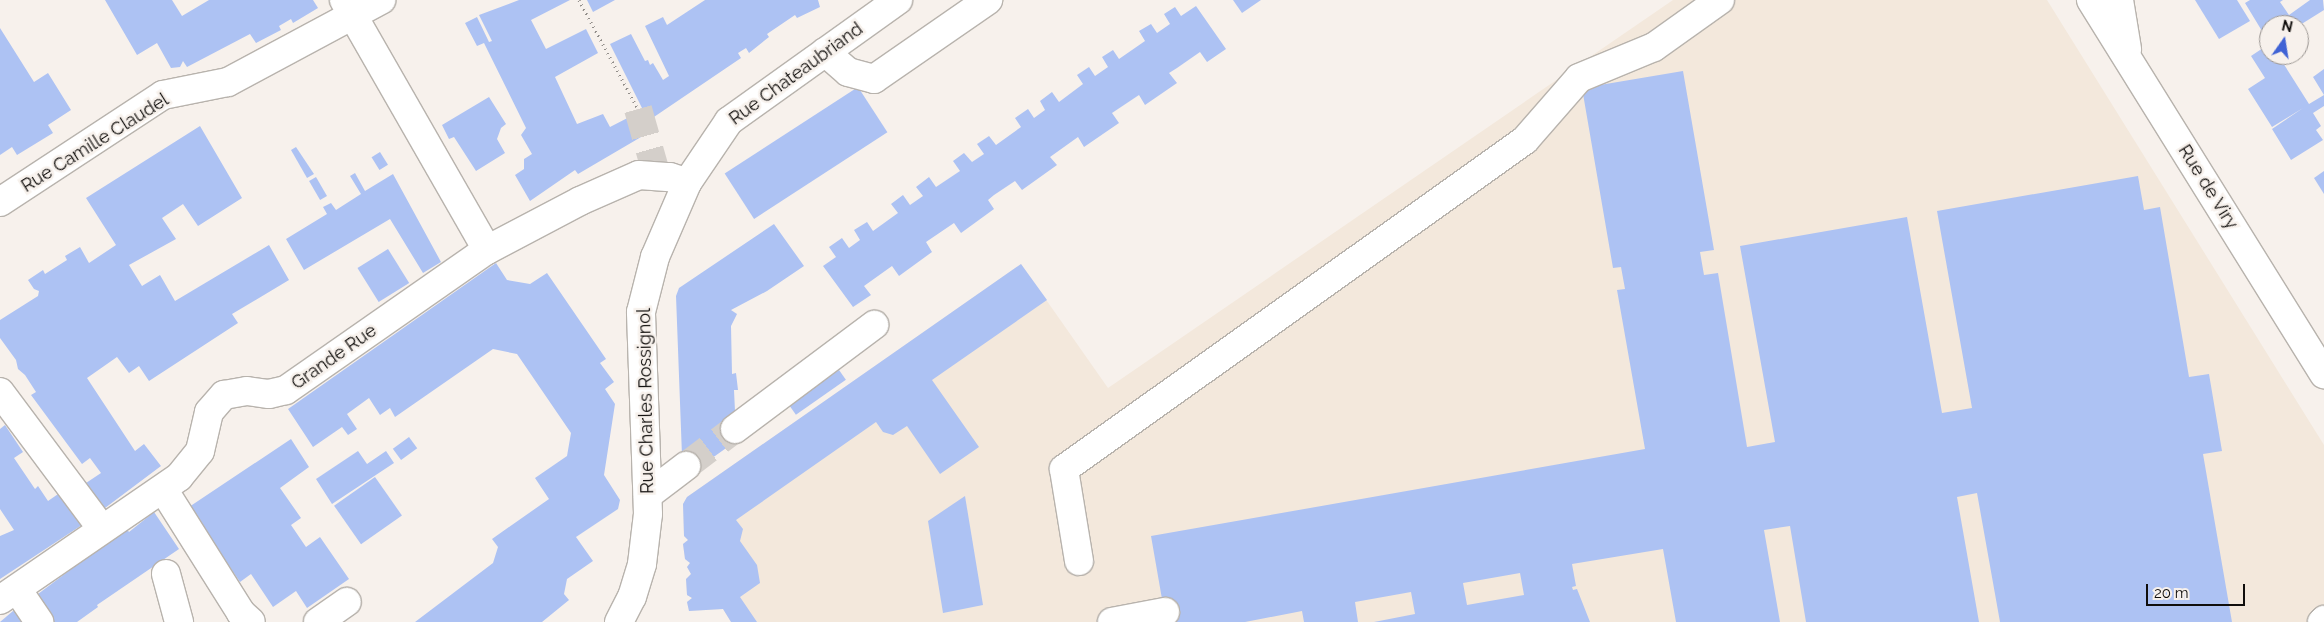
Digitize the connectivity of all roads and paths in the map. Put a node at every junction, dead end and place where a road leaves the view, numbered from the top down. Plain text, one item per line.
1 (380, 0) edge
2 (580, 0) edge
3 (898, 0) edge
4 (988, 0) edge
5 (1720, 0) edge
6 (2091, 0) edge
7 (2119, 0) edge
8 (348, 7) edge
9 (825, 52) junction
10 (2129, 61) junction
11 (638, 109) tunnel mouth
12 (687, 183) junction
13 (0, 202) edge
14 (487, 250) junction
15 (874, 325) dead end
16 (2324, 374) edge
17 (0, 392) edge
18 (735, 429) tunnel mouth
19 (686, 466) tunnel mouth
20 (163, 489) junction
21 (648, 495) junction
22 (94, 518) dead end
23 (1079, 561) dead end
24 (166, 574) dead end
25 (8, 594) edge
26 (347, 602) dead end
27 (1164, 612) dead end
28 (39, 622) edge
29 (179, 622) edge
30 (251, 622) edge
31 (318, 622) edge
32 (619, 622) edge
33 (1112, 622) edge

1 - 8 street, Rue Camille Claudel
2 - 11 path
3 - 9 street, Rue Chateaubriand
4 - 9 street
5 - 23 street
6 - 10 street, Rue de Viry
7 - 10 street
8 - 13 street, Rue Camille Claudel
8 - 14 street
9 - 12 street, Rue Chateaubriand
10 - 16 street, Rue de Viry
12 - 14 street, Grande Rue
12 - 21 street, Rue Charles Rossignol
14 - 20 street, Grande Rue
15 - 18 street
17 - 22 street
19 - 21 street
20 - 25 street, Grande Rue
20 - 30 street
21 - 32 street, Rue Charles Rossignol
24 - 29 street
25 - 28 street
26 - 31 street
27 - 33 street

